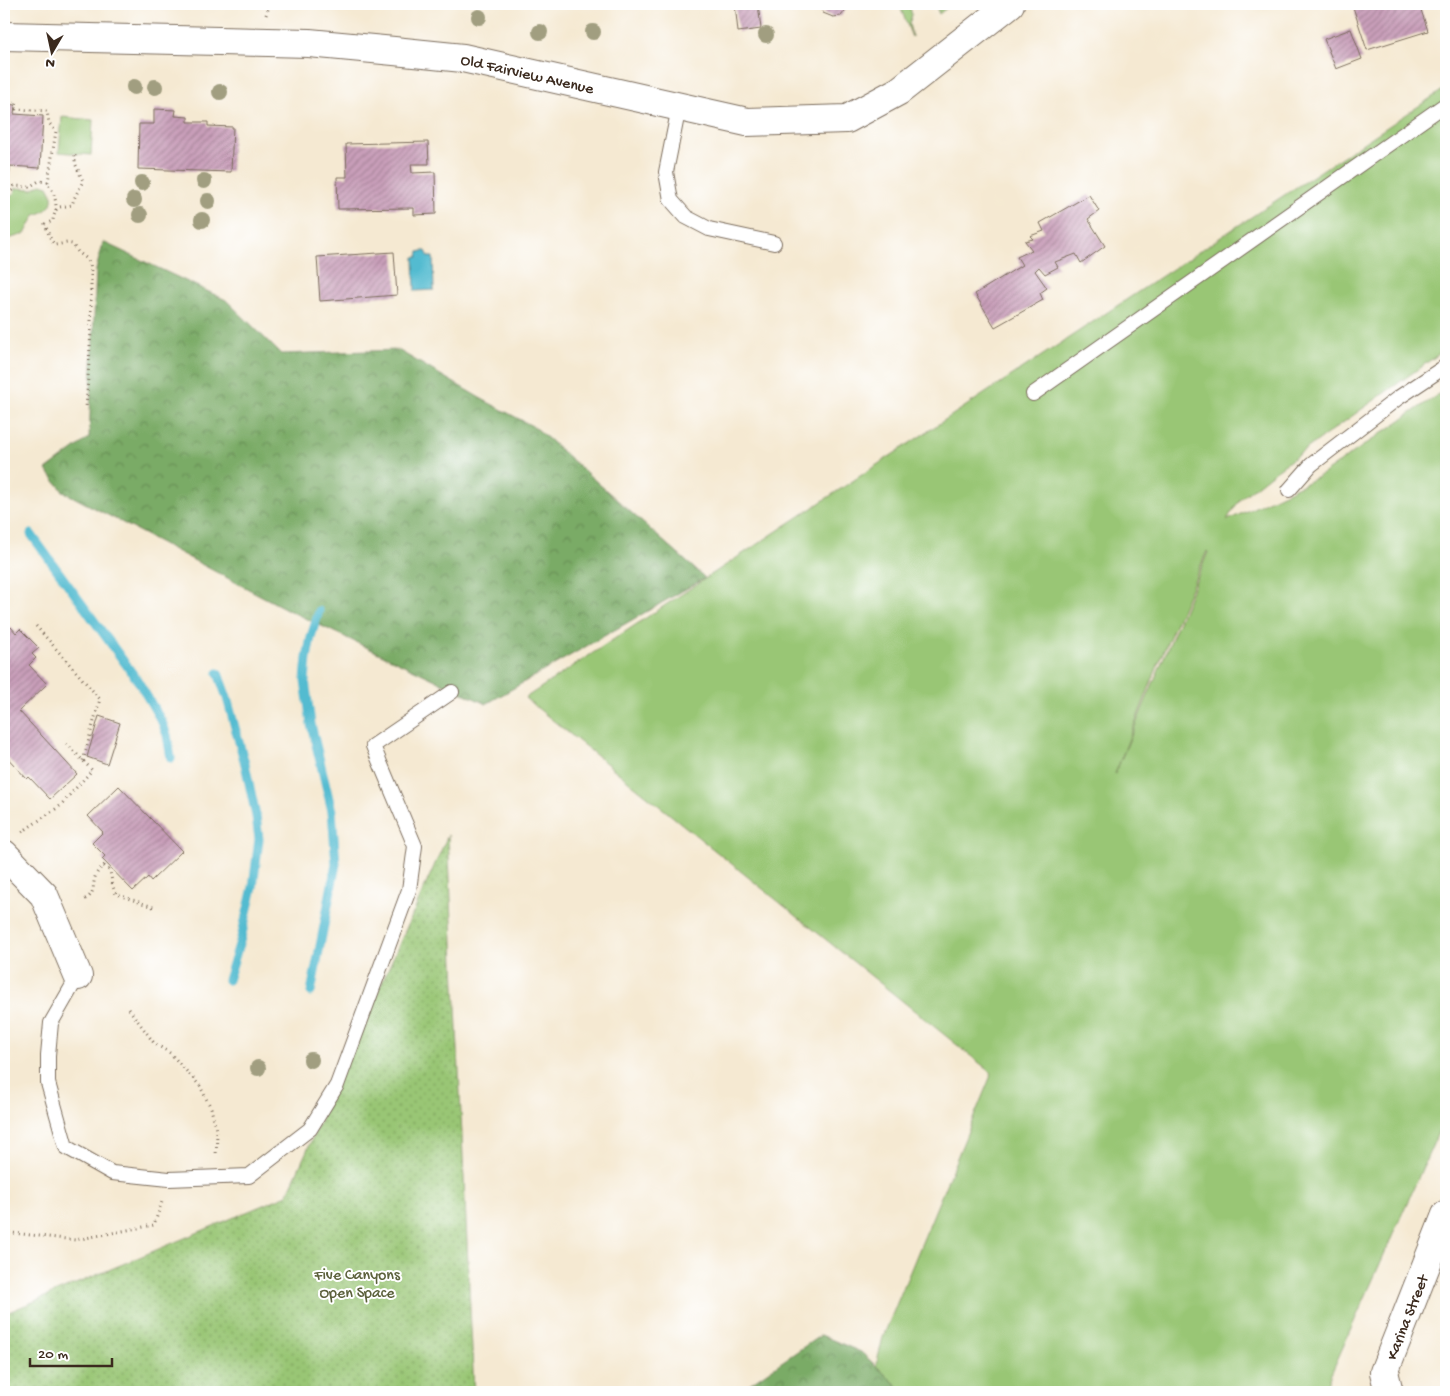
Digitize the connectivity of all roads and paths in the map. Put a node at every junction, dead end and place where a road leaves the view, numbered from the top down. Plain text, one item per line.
1 (1010, 4) edge
2 (4, 36) edge
3 (4, 100) edge
4 (1446, 104) edge
5 (679, 107) junction
6 (75, 154) dead end
7 (48, 182) junction
8 (4, 196) edge
9 (56, 210) junction
10 (774, 244) dead end
11 (1446, 366) edge
12 (1033, 394) dead end
13 (86, 408) dead end
14 (1289, 490) dead end
15 (36, 626) dead end
16 (452, 692) dead end
17 (64, 741) dead end
18 (84, 761) junction
19 (22, 832) dead end
20 (4, 854) edge
21 (85, 899) dead end
22 (156, 908) dead end
23 (78, 976) joint
24 (129, 1009) dead end
25 (216, 1159) dead end
26 (170, 1179) junction
27 (1446, 1215) edge
28 (4, 1232) edge
29 (1389, 1392) edge

1 - 5 street, Old Fairview Avenue
2 - 5 street, Old Fairview Avenue
3 - 7 path
4 - 12 lane
5 - 10 lane
6 - 9 path
7 - 8 path
7 - 9 path
9 - 13 path
11 - 14 lane
15 - 18 path
16 - 26 lane
17 - 18 path
18 - 19 path
20 - 23 street
21 - 22 path
23 - 26 lane
24 - 25 path
26 - 28 path
27 - 29 street, Karina Street

